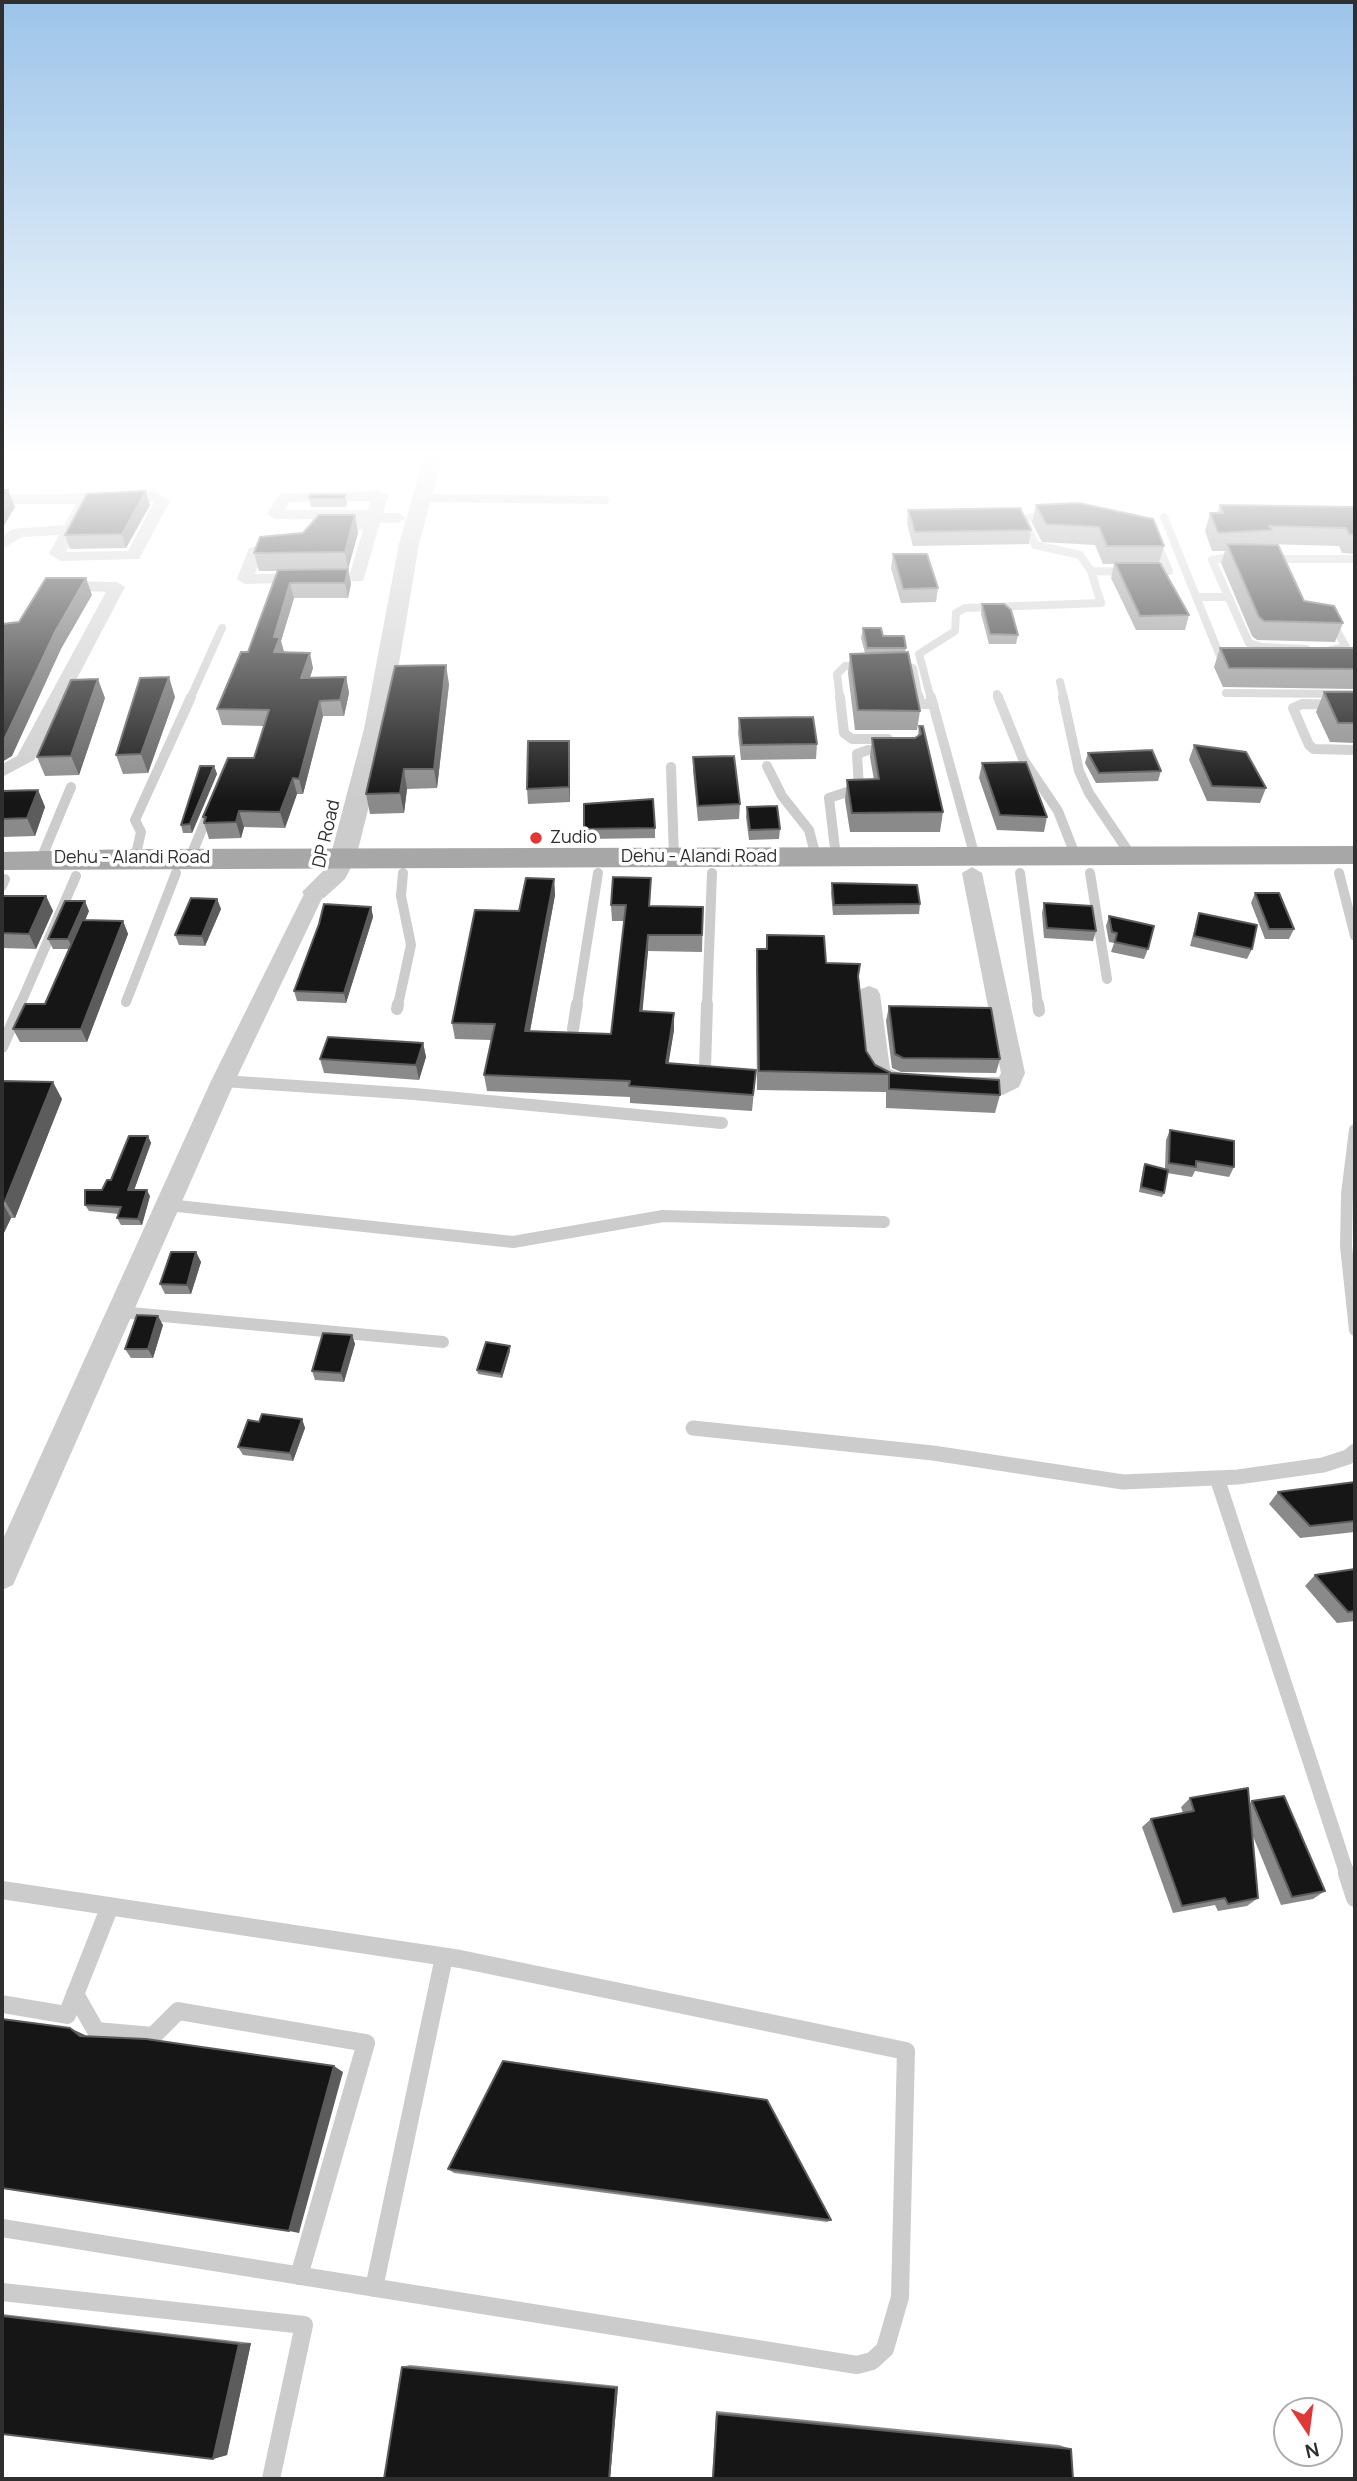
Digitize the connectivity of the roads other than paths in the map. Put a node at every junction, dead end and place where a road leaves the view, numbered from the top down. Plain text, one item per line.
1 (79, 570) edge
2 (119, 570) edge
3 (248, 570) edge
4 (359, 570) edge
5 (396, 570) edge
6 (397, 570) edge
7 (1167, 570) edge
8 (1186, 570) edge
9 (1216, 570) edge
10 (1282, 570) edge
11 (1091, 571) joint
12 (1286, 576) edge
13 (70, 586) junction
14 (110, 586) junction
15 (41, 594) edge
16 (1197, 597) junction
17 (1228, 597) junction
18 (1323, 617) edge
19 (222, 628) dead end
20 (1244, 661) edge
21 (877, 664) edge
22 (890, 664) edge
23 (1060, 682) dead end
24 (1226, 693) dead end
25 (997, 694) dead end
26 (1355, 694) edge
27 (358, 701) dead end
28 (933, 704) junction
29 (1355, 705) edge
30 (943, 738) junction
31 (895, 739) edge
32 (931, 739) dead end
33 (900, 750) edge
34 (1355, 750) edge
35 (767, 766) dead end
36 (671, 767) dead end
37 (2, 771) edge
38 (340, 779) dead end
39 (71, 786) dead end
40 (215, 798) edge
41 (674, 857) junction
42 (826, 857) junction
43 (1132, 857) junction
44 (135, 858) junction
45 (974, 865) junction
46 (1083, 865) junction
47 (183, 866) junction
48 (55, 867) junction
49 (1350, 867) edge
50 (326, 871) junction
51 (404, 873) junction
52 (598, 873) junction
53 (712, 873) junction
54 (1020, 873) junction
55 (3, 876) edge
56 (1355, 936) edge
57 (1107, 979) dead end
58 (869, 994) dead end
59 (126, 1002) dead end
60 (397, 1009) dead end
61 (1039, 1012) dead end
62 (573, 1029) dead end
63 (2, 1047) edge
64 (705, 1068) edge
65 (223, 1082) junction
66 (722, 1123) dead end
67 (1355, 1130) edge
68 (168, 1205) junction
69 (884, 1222) dead end
70 (120, 1312) junction
71 (1355, 1330) edge
72 (443, 1342) dead end
73 (693, 1428) dead end
74 (1355, 1451) edge
75 (1217, 1478) junction
76 (2, 1575) edge
77 (2, 1890) edge
78 (1355, 1898) edge
79 (110, 1906) junction
80 (444, 1957) junction
81 (75, 1994) junction
82 (2, 2004) edge
83 (2, 2228) edge
84 (299, 2276) junction
85 (374, 2288) junction
86 (2, 2292) edge
87 (271, 2479) edge

1 - 13 street
2 - 14 street
3 - 4 street
5 - 27 street, DP Road
6 - 50 street, DP Road
7 - 11 lane
8 - 16 lane
9 - 17 lane
10 - 12 lane
11 - 28 lane
13 - 14 street
13 - 15 street
14 - 37 street
16 - 17 lane
16 - 20 lane
17 - 18 lane
19 - 44 lane
21 - 31 lane
22 - 28 lane
23 - 43 lane
24 - 26 lane
25 - 46 lane
28 - 30 lane
29 - 34 lane
30 - 32 lane
30 - 45 lane
33 - 42 lane
35 - 42 lane
36 - 41 lane
38 - 50 street, DP Road
39 - 48 lane
40 - 47 lane
41 - 42 main road, Dehu - Alandi Road
41 - 50 main road, Dehu - Alandi Road
42 - 45 main road, Dehu - Alandi Road
43 - 46 main road, Dehu - Alandi Road
43 - 49 main road, Dehu - Alandi Road
44 - 47 main road, Dehu - Alandi Road
44 - 48 main road, Dehu - Alandi Road
45 - 46 main road, Dehu - Alandi Road
45 - 53 main road, Dehu - Alandi Road
45 - 54 main road, Dehu - Alandi Road
45 - 58 street
46 - 49 main road, Dehu - Alandi Road
46 - 54 main road, Dehu - Alandi Road
46 - 57 lane
47 - 48 main road, Dehu - Alandi Road
47 - 50 main road, Dehu - Alandi Road
47 - 59 lane
48 - 55 main road, Dehu - Alandi Road
48 - 63 lane
49 - 56 lane
50 - 51 main road, Dehu - Alandi Road
50 - 65 street
51 - 52 main road, Dehu - Alandi Road
51 - 60 lane
52 - 53 main road, Dehu - Alandi Road
52 - 62 lane
53 - 64 lane
54 - 61 lane
65 - 66 lane
65 - 68 street
67 - 71 lane
68 - 69 lane
68 - 70 street
70 - 72 lane
70 - 76 street
73 - 75 lane
74 - 75 lane
75 - 78 lane
77 - 79 lane
79 - 80 lane
79 - 81 lane
80 - 85 lane
80 - 85 lane
81 - 82 lane
81 - 84 lane
83 - 84 lane
84 - 85 lane
86 - 87 lane

